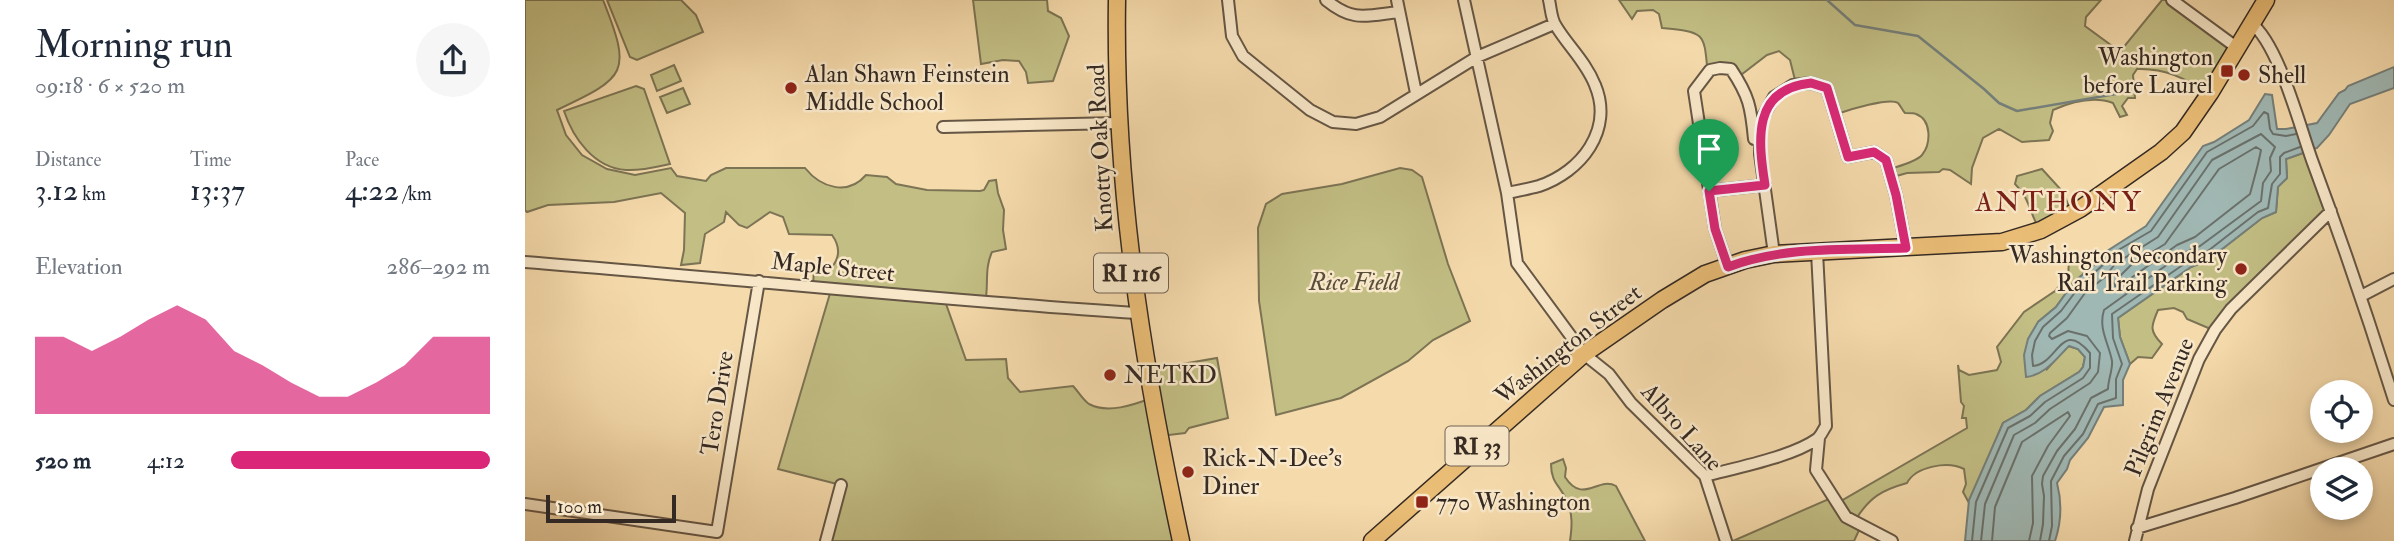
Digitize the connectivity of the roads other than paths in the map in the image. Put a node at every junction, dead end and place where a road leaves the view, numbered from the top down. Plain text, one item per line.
1 (1117, 0) edge
2 (1228, 0) edge
3 (1326, 0) edge
4 (1397, 0) edge
5 (1464, 0) edge
6 (1549, 0) edge
7 (2172, 0) edge
8 (2266, 0) edge
9 (1398, 12) junction
10 (2251, 23) junction
11 (1554, 24) junction
12 (2236, 47) junction
13 (1477, 57) junction
14 (1416, 93) junction
15 (1118, 123) junction
16 (943, 127) dead end
17 (1760, 154) junction
18 (1765, 185) junction
19 (1709, 191) junction
20 (1507, 193) junction
21 (2331, 211) junction
22 (1906, 248) junction
23 (1817, 252) junction
24 (1774, 254) junction
25 (525, 262) edge
26 (1728, 267) junction
27 (2394, 279) edge
28 (759, 281) junction
29 (2361, 296) junction
30 (1137, 313) junction
31 (1584, 354) junction
32 (2391, 383) edge
33 (2394, 400) edge
34 (1819, 438) junction
35 (2394, 444) edge
36 (1705, 476) junction
37 (841, 485) dead end
38 (525, 504) edge
39 (2137, 528) junction
40 (826, 541) edge
41 (1181, 541) edge
42 (1372, 541) edge
43 (1726, 541) edge
44 (1892, 541) edge
45 (2134, 541) edge

1 - 15 main road, Knotty Oak Road / RI 116
2 - 14 street
3 - 9 street
4 - 9 street
5 - 13 street, Albro Lane
6 - 11 street
7 - 12 street
8 - 10 main road, Washington Street / RI 33
9 - 14 street
10 - 12 main road, Washington Street / RI 33
10 - 21 street
11 - 13 street
11 - 20 street
12 - 22 main road, Washington Street / RI 33
13 - 14 street
13 - 20 street, Albro Lane
15 - 16 street
15 - 30 main road, Knotty Oak Road / RI 116
17 - 18 street
17 - 19 street
17 - 22 street
18 - 19 street
18 - 24 street
19 - 26 street
20 - 31 street, Albro Lane
21 - 29 street
21 - 39 street, Pilgrim Avenue
22 - 23 main road, Washington Street / RI 33
23 - 24 main road, Washington Street / RI 33
23 - 34 street
24 - 26 main road, Washington Street / RI 33
25 - 28 street, Maple Street
26 - 31 main road, Washington Street / RI 33
27 - 29 street
28 - 30 street, Maple Street
28 - 38 street, Tero Drive
29 - 32 street
30 - 41 main road, Knotty Oak Road / RI 116
31 - 36 street, Albro Lane
31 - 42 main road, Washington Street / RI 33
32 - 33 street
34 - 36 street
34 - 44 street
35 - 39 street
36 - 43 street, Albro Lane
37 - 40 street
39 - 45 street, Pilgrim Avenue

